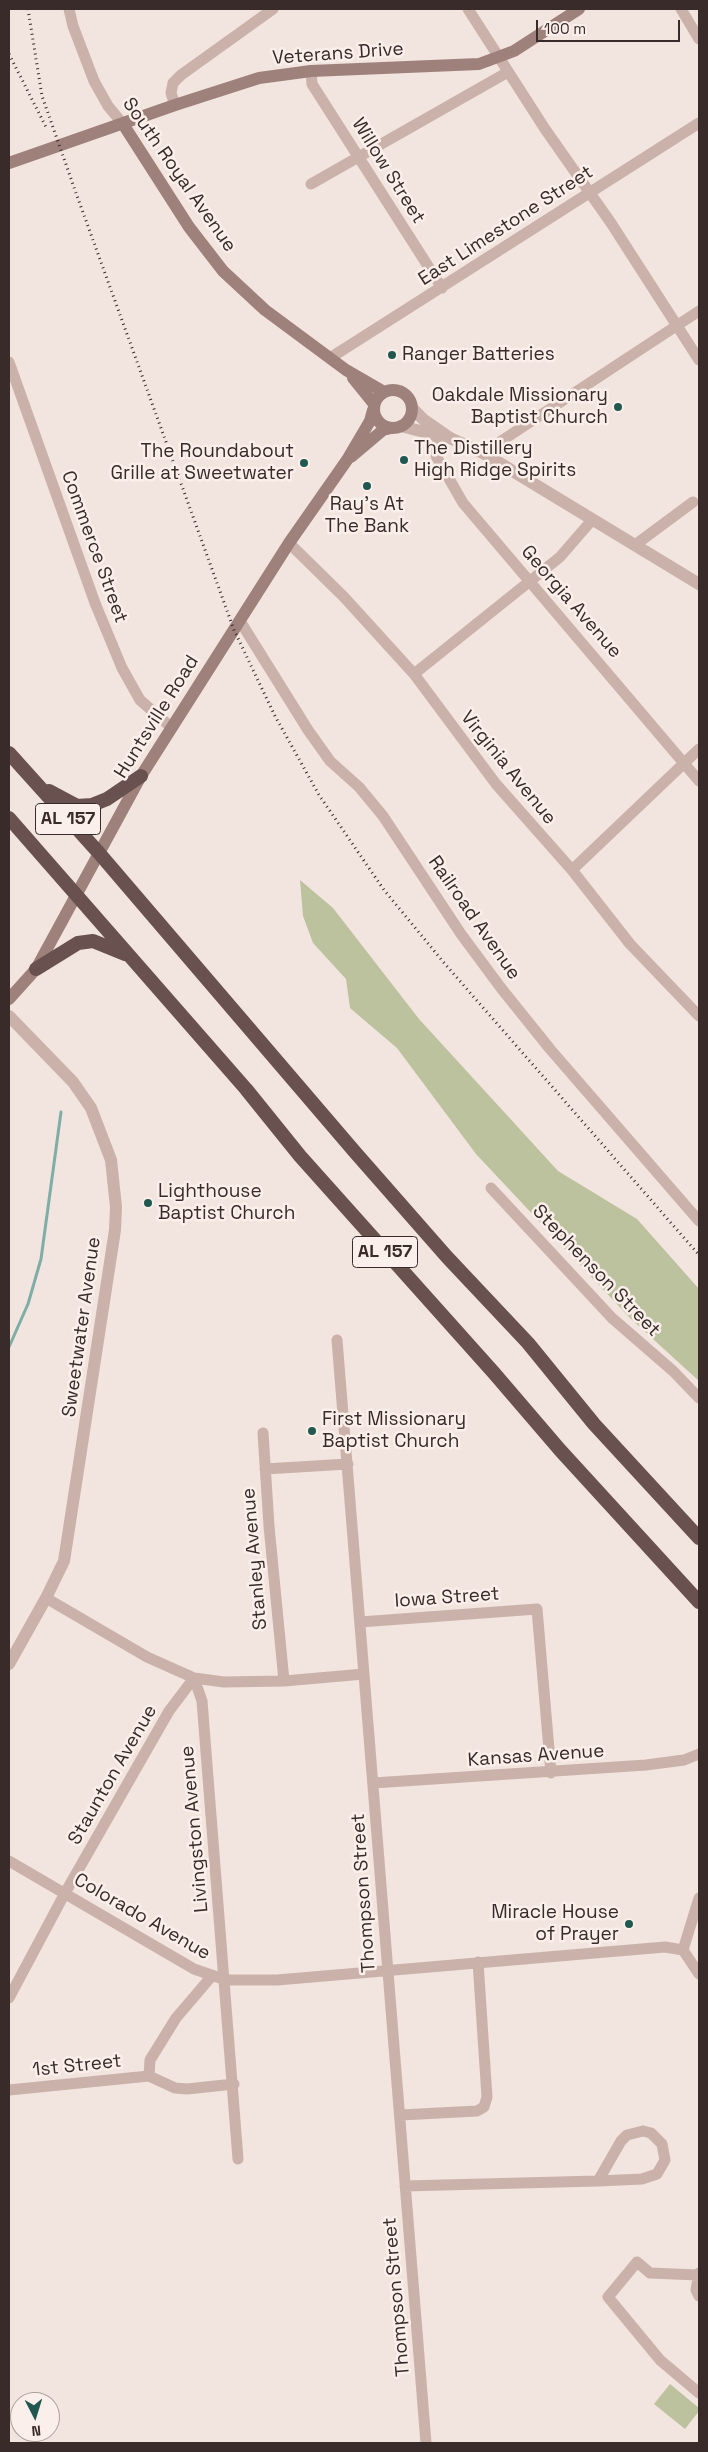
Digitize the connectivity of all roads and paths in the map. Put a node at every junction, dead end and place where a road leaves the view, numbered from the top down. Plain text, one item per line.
1 (69, 9) edge
2 (468, 9) edge
3 (579, 9) edge
4 (681, 9) edge
5 (269, 10) edge
6 (699, 39) edge
7 (500, 58) junction
8 (311, 71) junction
9 (508, 72) junction
10 (174, 105) junction
11 (699, 123) edge
12 (123, 124) junction
13 (358, 156) junction
14 (9, 163) edge
15 (311, 184) dead end
16 (591, 192) junction
17 (442, 288) junction
18 (699, 311) edge
19 (678, 325) junction
20 (330, 358) junction
21 (699, 360) edge
22 (9, 362) edge
23 (346, 370) junction
24 (384, 392) junction
25 (374, 407) junction
26 (412, 408) junction
27 (396, 427) junction
28 (444, 438) junction
29 (483, 453) junction
30 (347, 460) junction
31 (693, 502) dead end
32 (592, 520) junction
33 (289, 543) junction
34 (635, 545) junction
35 (530, 581) junction
36 (699, 584) edge
37 (240, 621) junction
38 (414, 674) junction
39 (172, 728) junction
40 (699, 749) edge
41 (9, 752) edge
42 (685, 764) junction
43 (141, 776) junction
44 (699, 781) edge
45 (37, 784) junction
46 (9, 818) edge
47 (99, 853) junction
48 (572, 870) junction
49 (77, 896) junction
50 (132, 958) junction
51 (36, 969) junction
52 (9, 998) edge
53 (9, 1016) edge
54 (699, 1016) edge
55 (492, 1188) dead end
56 (699, 1221) edge
57 (337, 1340) dead end
58 (699, 1398) edge
59 (263, 1434) dead end
60 (348, 1464) junction
61 (265, 1469) junction
62 (699, 1538) edge
63 (46, 1598) junction
64 (699, 1602) edge
65 (360, 1622) junction
66 (9, 1664) edge
67 (364, 1674) junction
68 (194, 1678) junction
69 (284, 1681) junction
70 (699, 1754) edge
71 (551, 1773) junction
72 (373, 1783) junction
73 (9, 1861) edge
74 (65, 1893) junction
75 (699, 1898) edge
76 (683, 1950) junction
77 (478, 1962) junction
78 (388, 1970) junction
79 (699, 1974) edge
80 (211, 1977) junction
81 (226, 1980) junction
82 (9, 1998) edge
83 (149, 2076) junction
84 (234, 2084) junction
85 (9, 2090) edge
86 (401, 2115) junction
87 (238, 2158) dead end
88 (598, 2181) junction
89 (405, 2186) junction
90 (698, 2274) edge
91 (699, 2296) edge
92 (699, 2393) edge
93 (426, 2443) edge

1 - 12 street, South Royal Avenue
2 - 7 street
3 - 7 main road, Veterans Drive
4 - 6 street
5 - 10 street
7 - 8 main road, Veterans Drive
7 - 9 street
8 - 10 main road, Veterans Drive
8 - 13 street, Willow Street
9 - 13 street
9 - 16 street
10 - 12 main road, Veterans Drive
11 - 16 street, East Limestone Street
12 - 14 main road, Veterans Drive
12 - 20 main road, South Royal Avenue
13 - 15 street
13 - 17 street, Willow Street
16 - 17 street, East Limestone Street
16 - 19 street
17 - 20 street, East Limestone Street
18 - 19 street
19 - 21 street
19 - 29 street
20 - 23 main road, South Royal Avenue
22 - 39 street, Commerce Street
23 - 24 main road, South Royal Avenue
23 - 25 main road, South Royal Avenue
24 - 25 main road
24 - 26 main road
25 - 27 main road
25 - 30 main road, Huntsville Road
26 - 27 main road
26 - 28 street
27 - 28 street
27 - 30 main road, Huntsville Road
28 - 29 street
28 - 35 street, Georgia Avenue
29 - 32 street
30 - 33 main road, Huntsville Road
31 - 34 street
32 - 34 street
32 - 35 street
33 - 37 main road, Huntsville Road
33 - 38 street, Virginia Avenue
34 - 36 street
35 - 38 street
35 - 42 street, Georgia Avenue
37 - 39 main road, Huntsville Road
37 - 56 street, Railroad Avenue
38 - 48 street, Virginia Avenue
39 - 43 main road, Huntsville Road
40 - 42 street
41 - 45 highway, AL 157
42 - 44 street, Georgia Avenue
42 - 48 street
43 - 45 highway
43 - 47 main road, Huntsville Road
45 - 47 highway, AL 157
46 - 49 highway, AL 157
47 - 49 main road, Huntsville Road
47 - 62 highway, AL 157
48 - 54 street, Virginia Avenue
49 - 50 highway, AL 157
49 - 51 main road, Huntsville Road
50 - 51 highway
50 - 64 highway, AL 157
51 - 52 main road, Huntsville Road
53 - 63 street, Sweetwater Avenue
55 - 58 street, Stephenson Street
57 - 60 street, Thompson Street
59 - 61 street, Stanley Avenue
60 - 61 street
60 - 65 street, Thompson Street
61 - 69 street, Stanley Avenue
63 - 66 street, Sweetwater Avenue
63 - 68 street
65 - 67 street, Thompson Street
65 - 71 street, Iowa Street
67 - 69 street
67 - 72 street, Thompson Street
68 - 69 street
68 - 74 street, Staunton Avenue
68 - 81 street, Livingston Avenue
70 - 71 street, Kansas Avenue
71 - 72 street, Kansas Avenue
72 - 78 street, Thompson Street
73 - 74 street, Colorado Avenue
74 - 80 street, Colorado Avenue
74 - 82 street, Staunton Avenue
75 - 76 street
76 - 77 street, Colorado Avenue
76 - 79 street
77 - 78 street, Colorado Avenue
77 - 86 street
78 - 81 street, Colorado Avenue
78 - 86 street, Thompson Street
80 - 81 street, Colorado Avenue
80 - 83 street
81 - 84 street, Livingston Avenue
83 - 84 street
83 - 85 street, 1st Street
84 - 87 street, Livingston Avenue
86 - 89 street, Thompson Street
88 - 88 street
88 - 89 street
89 - 93 street, Thompson Street
90 - 91 street
90 - 92 street

